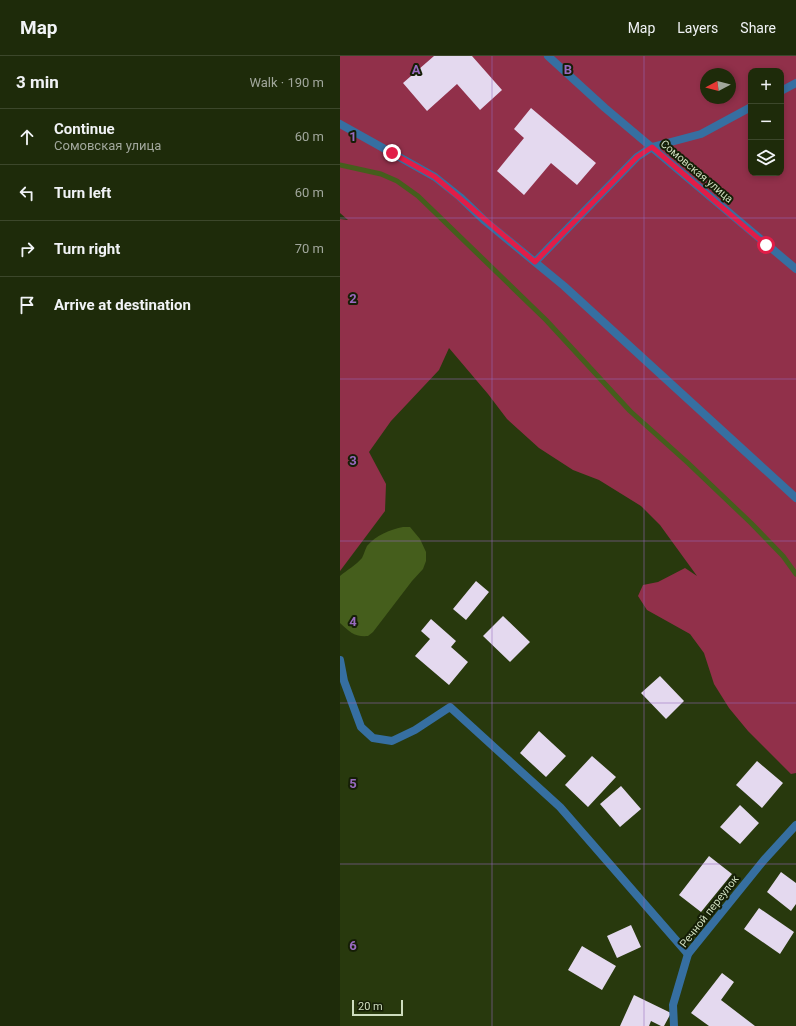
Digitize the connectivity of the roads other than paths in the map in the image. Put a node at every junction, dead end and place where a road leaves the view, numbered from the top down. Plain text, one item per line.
1 (548, 56) edge
2 (796, 83) edge
3 (784, 89) edge
4 (748, 109) edge
5 (340, 124) edge
6 (652, 147) junction
7 (535, 262) junction
8 (796, 270) edge
9 (796, 498) edge
10 (340, 660) edge
11 (796, 825) edge
12 (688, 954) junction
13 (674, 1026) edge

1 - 6 street, Сомовская улица
2 - 3 street
4 - 6 street
5 - 7 street
6 - 7 street
6 - 8 street, Сомовская улица
7 - 9 street
10 - 12 street
11 - 12 street, Речной переулок
12 - 13 street, Речной переулок

